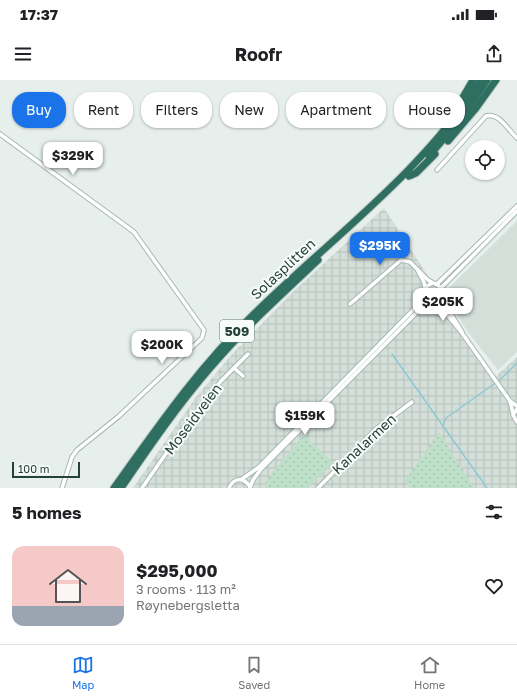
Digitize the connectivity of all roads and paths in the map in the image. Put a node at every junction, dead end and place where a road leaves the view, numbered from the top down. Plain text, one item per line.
1 (473, 80) edge
2 (481, 80) edge
3 (487, 80) edge
4 (496, 80) edge
5 (0, 134) edge
6 (517, 138) edge
7 (428, 149) junction
8 (437, 170) dead end
9 (409, 176) junction
10 (517, 206) edge
11 (517, 211) edge
12 (416, 266) junction
13 (434, 284) junction
14 (440, 288) junction
15 (425, 291) junction
16 (441, 293) junction
17 (432, 299) junction
18 (350, 304) dead end
19 (462, 333) junction
20 (248, 354) dead end
21 (234, 368) junction
22 (243, 376) dead end
23 (510, 401) junction
24 (412, 402) dead end
25 (517, 406) edge
26 (517, 409) edge
27 (513, 413) junction
28 (517, 422) edge
29 (242, 479) junction
30 (62, 488) edge
31 (114, 488) edge
32 (121, 488) edge
33 (142, 488) edge
34 (229, 488) edge
35 (250, 488) edge
36 (318, 488) edge

1 - 7 highway, 509
2 - 7 highway, Solasplitten / 509
3 - 9 highway, Solasplitten / 509
4 - 9 highway, 509
5 - 30 street
6 - 8 street
7 - 31 highway, Solasplitten / 509
9 - 32 highway, Solasplitten / 509
10 - 13 street
11 - 14 street
12 - 13 street
12 - 15 street
12 - 18 street
13 - 14 street
13 - 15 street
14 - 16 street
15 - 17 street
15 - 29 street
16 - 17 street
16 - 19 street
17 - 19 street
17 - 35 street
19 - 23 street
20 - 21 street, Moseidveien
21 - 22 street
21 - 33 street, Moseidveien
23 - 25 street
23 - 27 street
24 - 36 street, Kanalarmen
26 - 27 street
27 - 28 street
29 - 34 street
29 - 35 street

